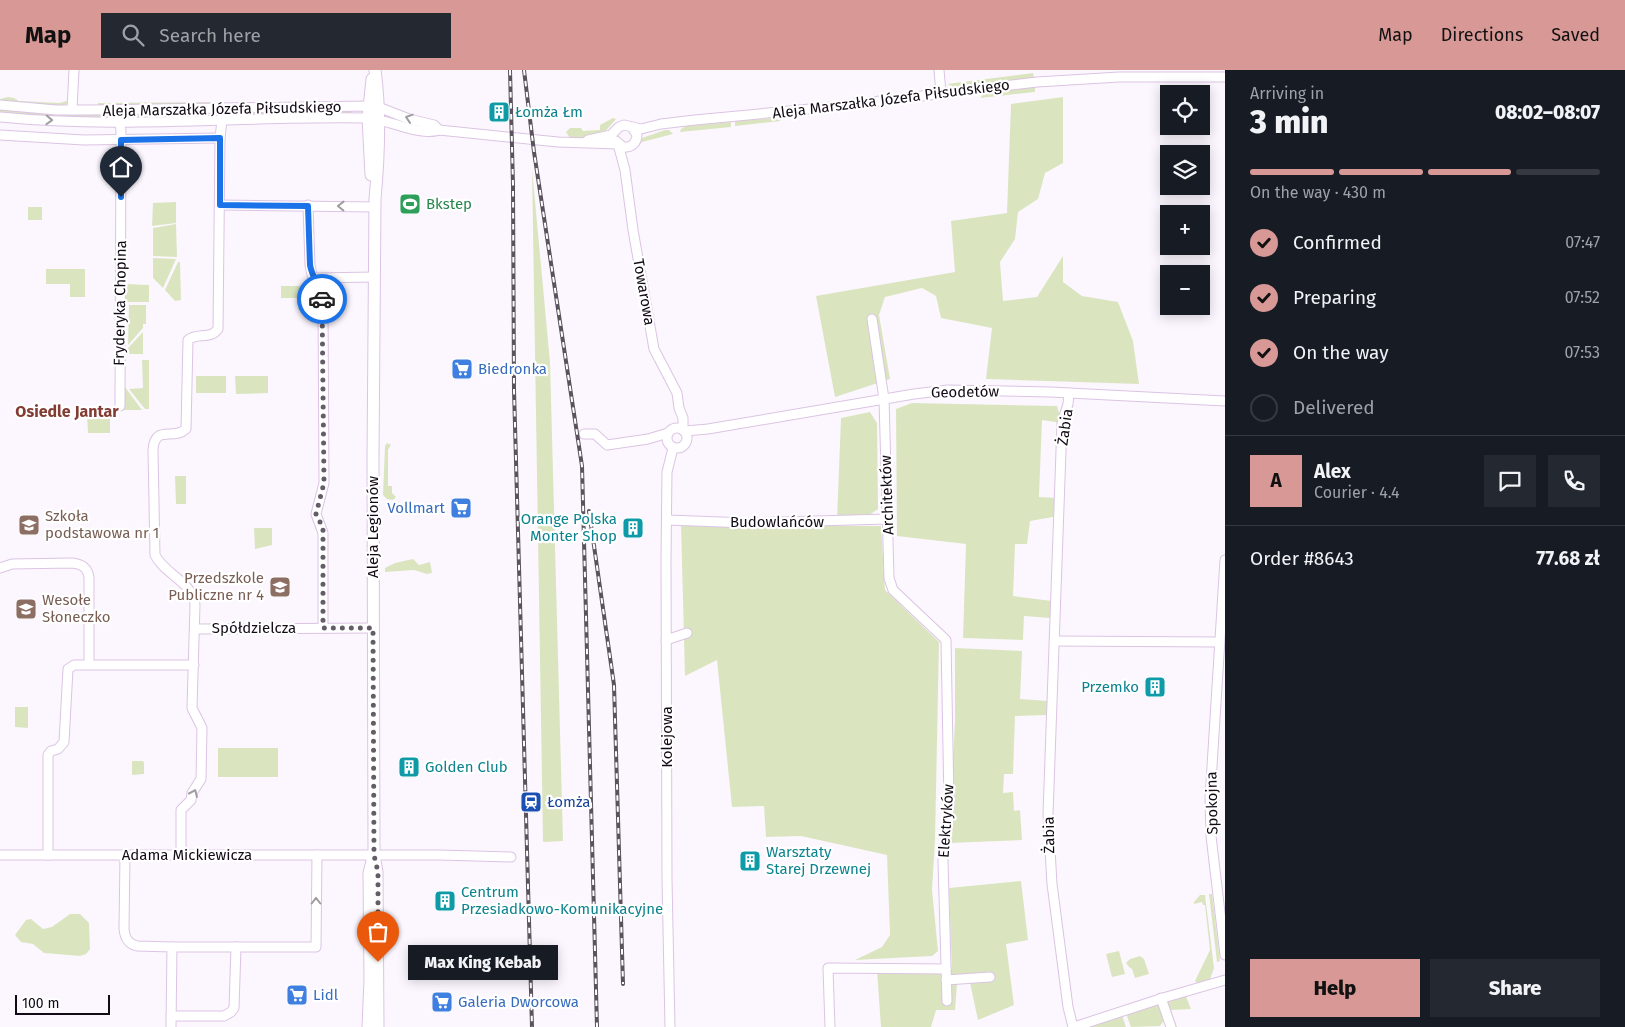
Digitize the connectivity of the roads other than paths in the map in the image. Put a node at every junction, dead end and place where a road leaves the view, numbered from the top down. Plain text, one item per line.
1 (74, 70) edge
2 (374, 70) edge
3 (939, 70) edge
4 (1225, 71) edge
5 (1201, 77) junction
6 (1225, 77) edge
7 (1225, 84) edge
8 (941, 93) junction
9 (0, 105) edge
10 (72, 110) junction
11 (117, 110) junction
12 (373, 113) junction
13 (0, 117) edge
14 (222, 120) junction
15 (121, 122) junction
16 (670, 124) junction
17 (632, 127) junction
18 (439, 130) junction
19 (616, 132) junction
20 (0, 135) edge
21 (220, 138) junction
22 (121, 140) junction
23 (586, 142) junction
24 (634, 143) junction
25 (618, 144) junction
26 (625, 170) junction
27 (375, 203) junction
28 (220, 205) junction
29 (308, 206) junction
30 (374, 277) junction
31 (316, 278) junction
32 (872, 319) dead end
33 (1069, 393) junction
34 (884, 399) junction
35 (1225, 401) edge
36 (120, 406) dead end
37 (680, 408) junction
38 (708, 429) junction
39 (684, 430) junction
40 (671, 431) junction
41 (584, 434) dead end
42 (648, 439) junction
43 (687, 441) junction
44 (670, 445) junction
45 (887, 519) junction
46 (666, 520) junction
47 (1225, 560) edge
48 (0, 568) edge
49 (195, 628) junction
50 (323, 628) junction
51 (373, 628) junction
52 (687, 633) dead end
53 (666, 640) junction
54 (946, 640) joint
55 (1055, 641) junction
56 (1219, 642) junction
57 (89, 664) junction
58 (194, 665) junction
59 (125, 854) junction
60 (0, 855) edge
61 (48, 855) junction
62 (181, 855) junction
63 (317, 855) junction
64 (374, 855) junction
65 (511, 857) dead end
66 (172, 947) junction
67 (236, 947) junction
68 (1225, 955) edge
69 (946, 968) junction
70 (990, 978) dead end
71 (946, 980) junction
72 (1225, 980) edge
73 (1161, 998) junction
74 (947, 1001) dead end
75 (171, 1016) junction
76 (171, 1027) edge
77 (368, 1027) edge
78 (378, 1027) edge
79 (670, 1027) edge
80 (830, 1027) edge
81 (1073, 1027) edge
82 (1171, 1027) edge

1 - 10 street
2 - 12 main road, Aleja Legionów
3 - 8 street
4 - 5 street, Aleja Marszałka Józefa Piłsudskiego
5 - 6 street, Aleja Marszałka Józefa Piłsudskiego
5 - 7 street
5 - 8 street, Aleja Marszałka Józefa Piłsudskiego
8 - 16 street, Aleja Marszałka Józefa Piłsudskiego
9 - 10 street, Aleja Marszałka Józefa Piłsudskiego
10 - 11 street, Aleja Marszałka Józefa Piłsudskiego
11 - 12 street, Aleja Marszałka Józefa Piłsudskiego
11 - 15 street, Fryderyka Chopina
12 - 14 street, Aleja Marszałka Józefa Piłsudskiego
18 -> 12 street, Aleja Marszałka Józefa Piłsudskiego
12 - 18 street, Aleja Marszałka Józefa Piłsudskiego
12 - 27 main road, Aleja Legionów
13 -> 15 street, Aleja Marszałka Józefa Piłsudskiego
14 - 15 street, Aleja Marszałka Józefa Piłsudskiego
14 - 21 street
15 - 22 street, Fryderyka Chopina
16 - 17 street, Aleja Marszałka Józefa Piłsudskiego
16 - 24 street, Aleja Marszałka Józefa Piłsudskiego
17 - 19 street, Aleja Marszałka Józefa Piłsudskiego
17 - 24 street
18 - 23 street, Aleja Marszałka Józefa Piłsudskiego
19 - 23 street, Aleja Marszałka Józefa Piłsudskiego
19 - 25 street
20 - 22 street
21 - 22 street
21 - 28 street
22 - 36 street, Fryderyka Chopina
23 - 25 street, Aleja Marszałka Józefa Piłsudskiego
24 - 25 street, Aleja Marszałka Józefa Piłsudskiego
24 - 26 street, Towarowa
25 - 26 street, Towarowa
26 - 37 street, Towarowa
27 -> 29 street
27 - 30 main road, Aleja Legionów
28 - 29 street
28 - 49 street
29 - 31 street
30 - 31 street
30 - 51 main road, Aleja Legionów
31 - 50 street
32 - 34 street, Architektów
33 - 34 street, Geodetów
33 - 35 street, Geodetów
33 - 55 street, Żabia
34 - 38 street, Geodetów
34 - 45 street, Architektów
37 - 39 street, Towarowa
37 - 40 street, Kolejowa
38 - 39 street, Geodetów
38 - 43 street
39 - 40 street, Geodetów
39 - 43 street, Towarowa
40 - 42 street
40 - 44 street, Kolejowa
41 - 42 street
42 - 44 street
43 - 44 street
44 - 46 street, Kolejowa
45 - 46 street, Budowlańców
45 - 54 street, Architektów
46 - 53 street, Kolejowa
47 - 56 street, Spokojna
48 - 57 street
49 - 50 street, Spółdzielcza
49 - 58 street
50 - 51 street, Spółdzielcza
51 - 64 main road, Aleja Legionów
52 - 53 street
53 - 79 street, Kolejowa
54 - 69 street, Elektryków
55 - 56 street
55 - 81 street, Żabia
56 - 68 street, Spokojna
57 - 58 street
57 - 61 street
62 -> 58 street
59 - 61 street, Adama Mickiewicza
59 - 62 street, Adama Mickiewicza
59 - 66 street
60 - 61 street, Adama Mickiewicza
62 - 63 street, Adama Mickiewicza
63 - 64 street, Adama Mickiewicza
67 -> 63 street
64 - 65 street, Adama Mickiewicza
64 - 77 main road, Aleja Legionów
64 - 78 main road, Aleja Legionów
66 - 67 street
66 - 75 street
67 - 75 street
69 - 71 street, Elektryków
69 - 80 street
70 - 71 street
71 - 74 street, Elektryków
72 - 73 street
73 - 81 street
73 - 82 street
75 - 76 street

